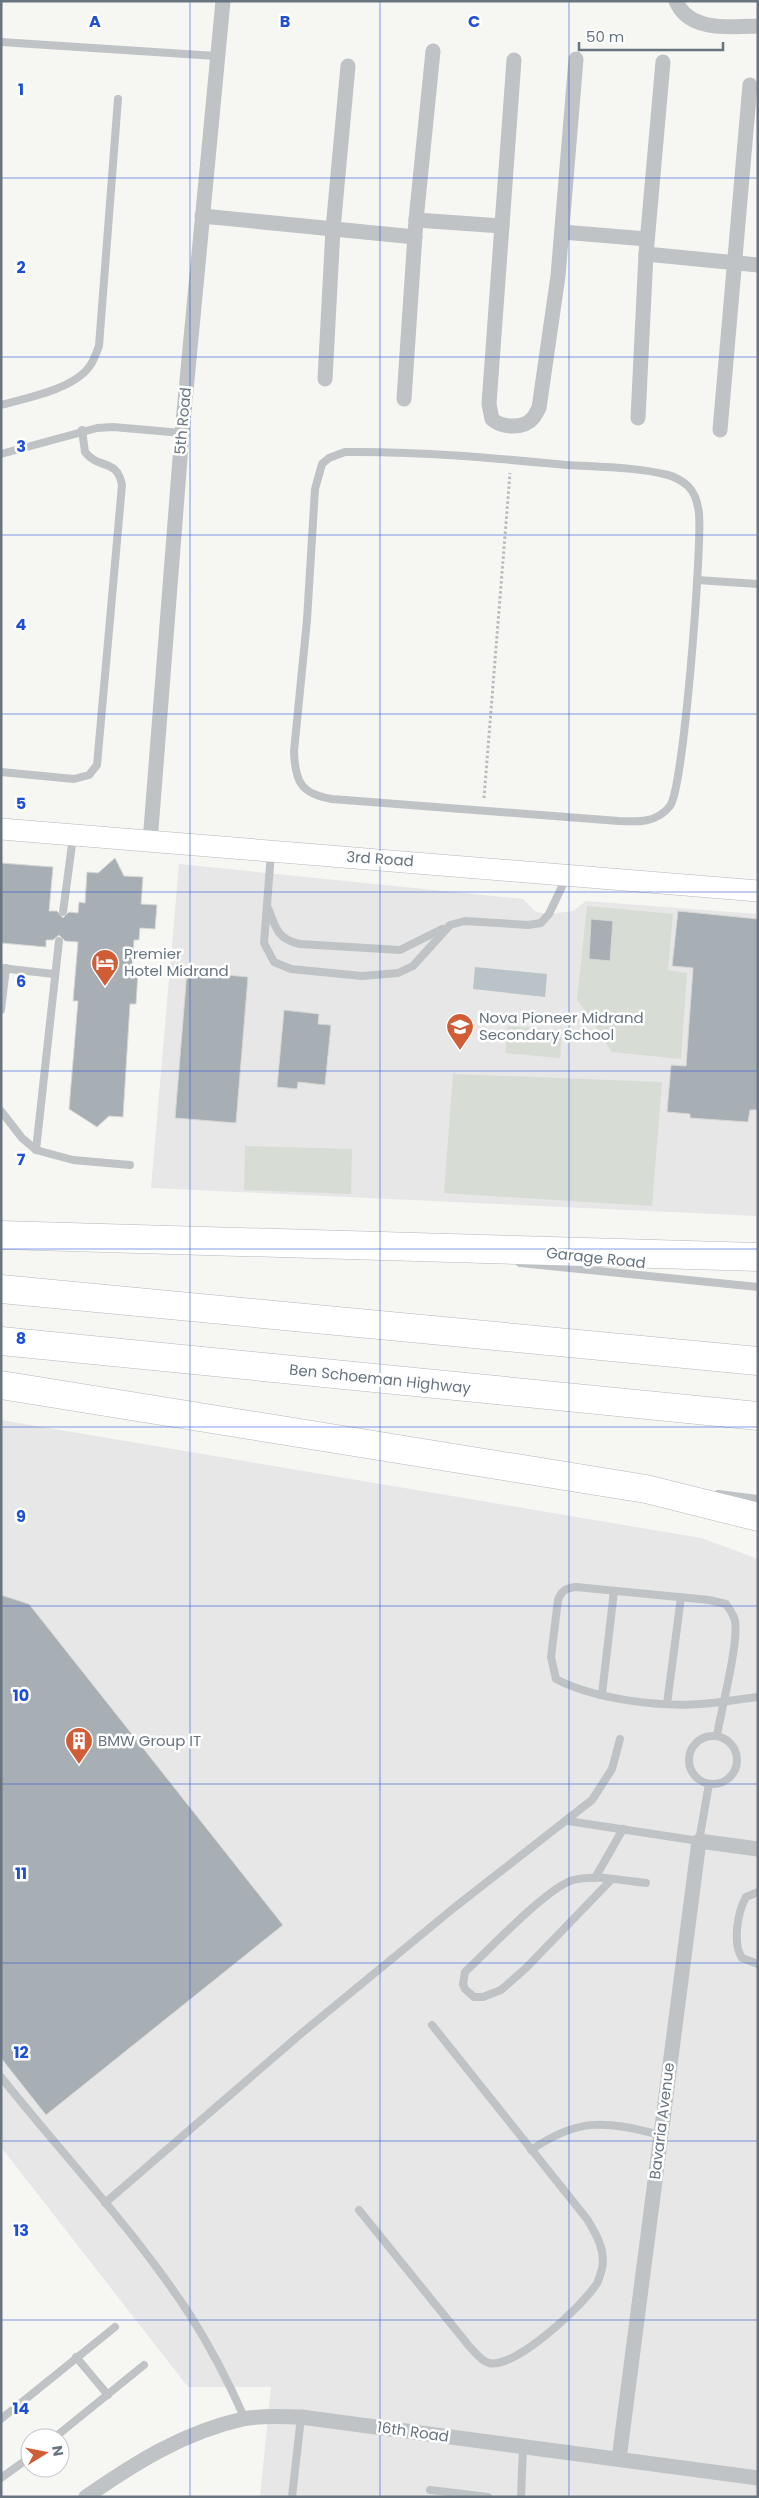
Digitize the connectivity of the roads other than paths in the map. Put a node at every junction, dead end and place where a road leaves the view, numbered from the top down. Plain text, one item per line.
1 (223, 1) edge
2 (676, 1) edge
3 (758, 26) edge
4 (1, 42) edge
5 (433, 51) dead end
6 (216, 56) junction
7 (576, 59) dead end
8 (514, 60) dead end
9 (663, 62) dead end
10 (348, 66) dead end
11 (750, 85) dead end
12 (118, 99) dead end
13 (202, 216) junction
14 (416, 220) junction
15 (502, 226) junction
16 (333, 229) junction
17 (562, 232) junction
18 (415, 237) junction
19 (646, 246) junction
20 (733, 262) junction
21 (758, 265) edge
22 (325, 380) dead end
23 (404, 399) dead end
24 (1, 405) edge
25 (638, 418) dead end
26 (82, 430) junction
27 (720, 430) dead end
28 (182, 433) junction
29 (1, 454) edge
30 (697, 580) junction
31 (758, 584) edge
32 (1, 772) edge
33 (1, 829) edge
34 (73, 836) junction
35 (150, 842) junction
36 (271, 851) junction
37 (568, 874) junction
38 (758, 891) edge
39 (267, 905) junction
40 (63, 912) dead end
41 (450, 925) junction
42 (59, 941) dead end
43 (4, 968) edge
44 (54, 974) junction
45 (1, 1010) edge
46 (1, 1111) edge
47 (36, 1150) junction
48 (130, 1165) dead end
49 (1, 1235) edge
50 (432, 1248) junction
51 (758, 1257) edge
52 (490, 1258) dead end
53 (510, 1261) dead end
54 (758, 1287) edge
55 (1, 1289) edge
56 (1, 1341) edge
57 (758, 1361) edge
58 (1, 1385) edge
59 (758, 1416) edge
60 (646, 1489) junction
61 (691, 1491) dead end
62 (711, 1493) dead end
63 (758, 1500) edge
64 (758, 1517) edge
65 (614, 1591) junction
66 (682, 1598) junction
67 (602, 1694) junction
68 (758, 1697) edge
69 (723, 1701) junction
70 (667, 1704) junction
71 (717, 1736) junction
72 (620, 1739) dead end
73 (709, 1784) junction
74 (568, 1821) junction
75 (623, 1829) junction
76 (699, 1841) junction
77 (758, 1849) edge
78 (595, 1878) junction
79 (611, 1880) junction
80 (646, 1883) dead end
81 (758, 1892) edge
82 (758, 1964) edge
83 (432, 2025) dead end
84 (1, 2077) edge
85 (660, 2135) junction
86 (531, 2150) junction
87 (105, 2203) junction
88 (359, 2210) dead end
89 (115, 2328) dead end
90 (76, 2357) junction
91 (144, 2365) dead end
92 (108, 2396) junction
93 (301, 2417) junction
94 (1, 2419) edge
95 (245, 2419) junction
96 (67, 2428) edge
97 (523, 2447) junction
98 (619, 2459) junction
99 (20, 2464) edge
100 (757, 2475) edge
101 (1, 2478) edge
102 (430, 2490) dead end
103 (86, 2497) edge
104 (292, 2497) edge
105 (488, 2497) edge
106 (521, 2497) edge

1 - 6 street, 5th Road
2 - 3 street
4 - 6 lane
5 - 14 street
6 - 13 street, 5th Road
7 - 17 street
8 - 15 street
9 - 19 street
10 - 16 street
11 - 20 street
12 - 24 lane
13 - 16 street
13 - 28 street, 5th Road
14 - 15 street
14 - 18 street
15 - 17 street
16 - 18 street
16 - 22 street
17 - 19 street
18 - 23 street
19 - 20 street
19 - 25 street
20 - 21 street
20 - 27 street
26 - 28 lane
26 - 29 lane
26 - 32 lane
28 - 35 street, 5th Road
30 - 30 lane
30 - 31 lane
33 - 34 street, 3rd Road
34 - 35 street, 3rd Road
34 - 40 lane
35 - 36 street, 3rd Road
36 - 37 street, 3rd Road
36 - 39 lane
37 - 38 street, 3rd Road
37 - 41 lane
39 - 41 lane
39 - 41 lane
42 - 44 lane
43 - 44 lane
43 - 45 lane
44 - 47 lane
46 - 47 lane
47 - 48 lane
49 - 50 highway
50 - 51 highway
50 - 52 lane
53 - 54 lane, Garage Road
55 - 57 highway
56 - 59 highway, Ben Schoeman Highway
58 - 60 highway
60 - 61 lane
60 - 64 highway
62 - 63 lane
65 - 66 lane
65 - 67 lane
65 - 67 lane
66 - 69 lane
66 - 70 lane
67 - 70 lane
68 - 69 lane
69 - 70 lane
69 - 71 lane
71 - 73 lane
71 - 73 lane
72 - 74 lane
73 - 76 lane
74 - 75 lane
74 - 87 lane
75 - 76 lane
75 - 78 lane
76 - 77 street
76 - 85 street, Bavaria Avenue
78 - 79 lane
78 - 79 lane
79 - 80 lane
81 - 82 lane
83 - 86 lane
84 - 87 lane
85 - 86 lane
85 - 98 street, Bavaria Avenue
86 - 88 lane
87 - 95 lane
89 - 90 lane
90 - 92 lane
90 - 94 lane
91 - 92 lane
92 - 96 lane
93 - 95 street, 16th Road
93 - 97 street, 16th Road
93 - 104 lane
95 - 103 street, 16th Road
97 - 98 street, 16th Road
97 - 106 lane
98 - 100 street, 16th Road
99 - 101 lane
102 - 105 lane

